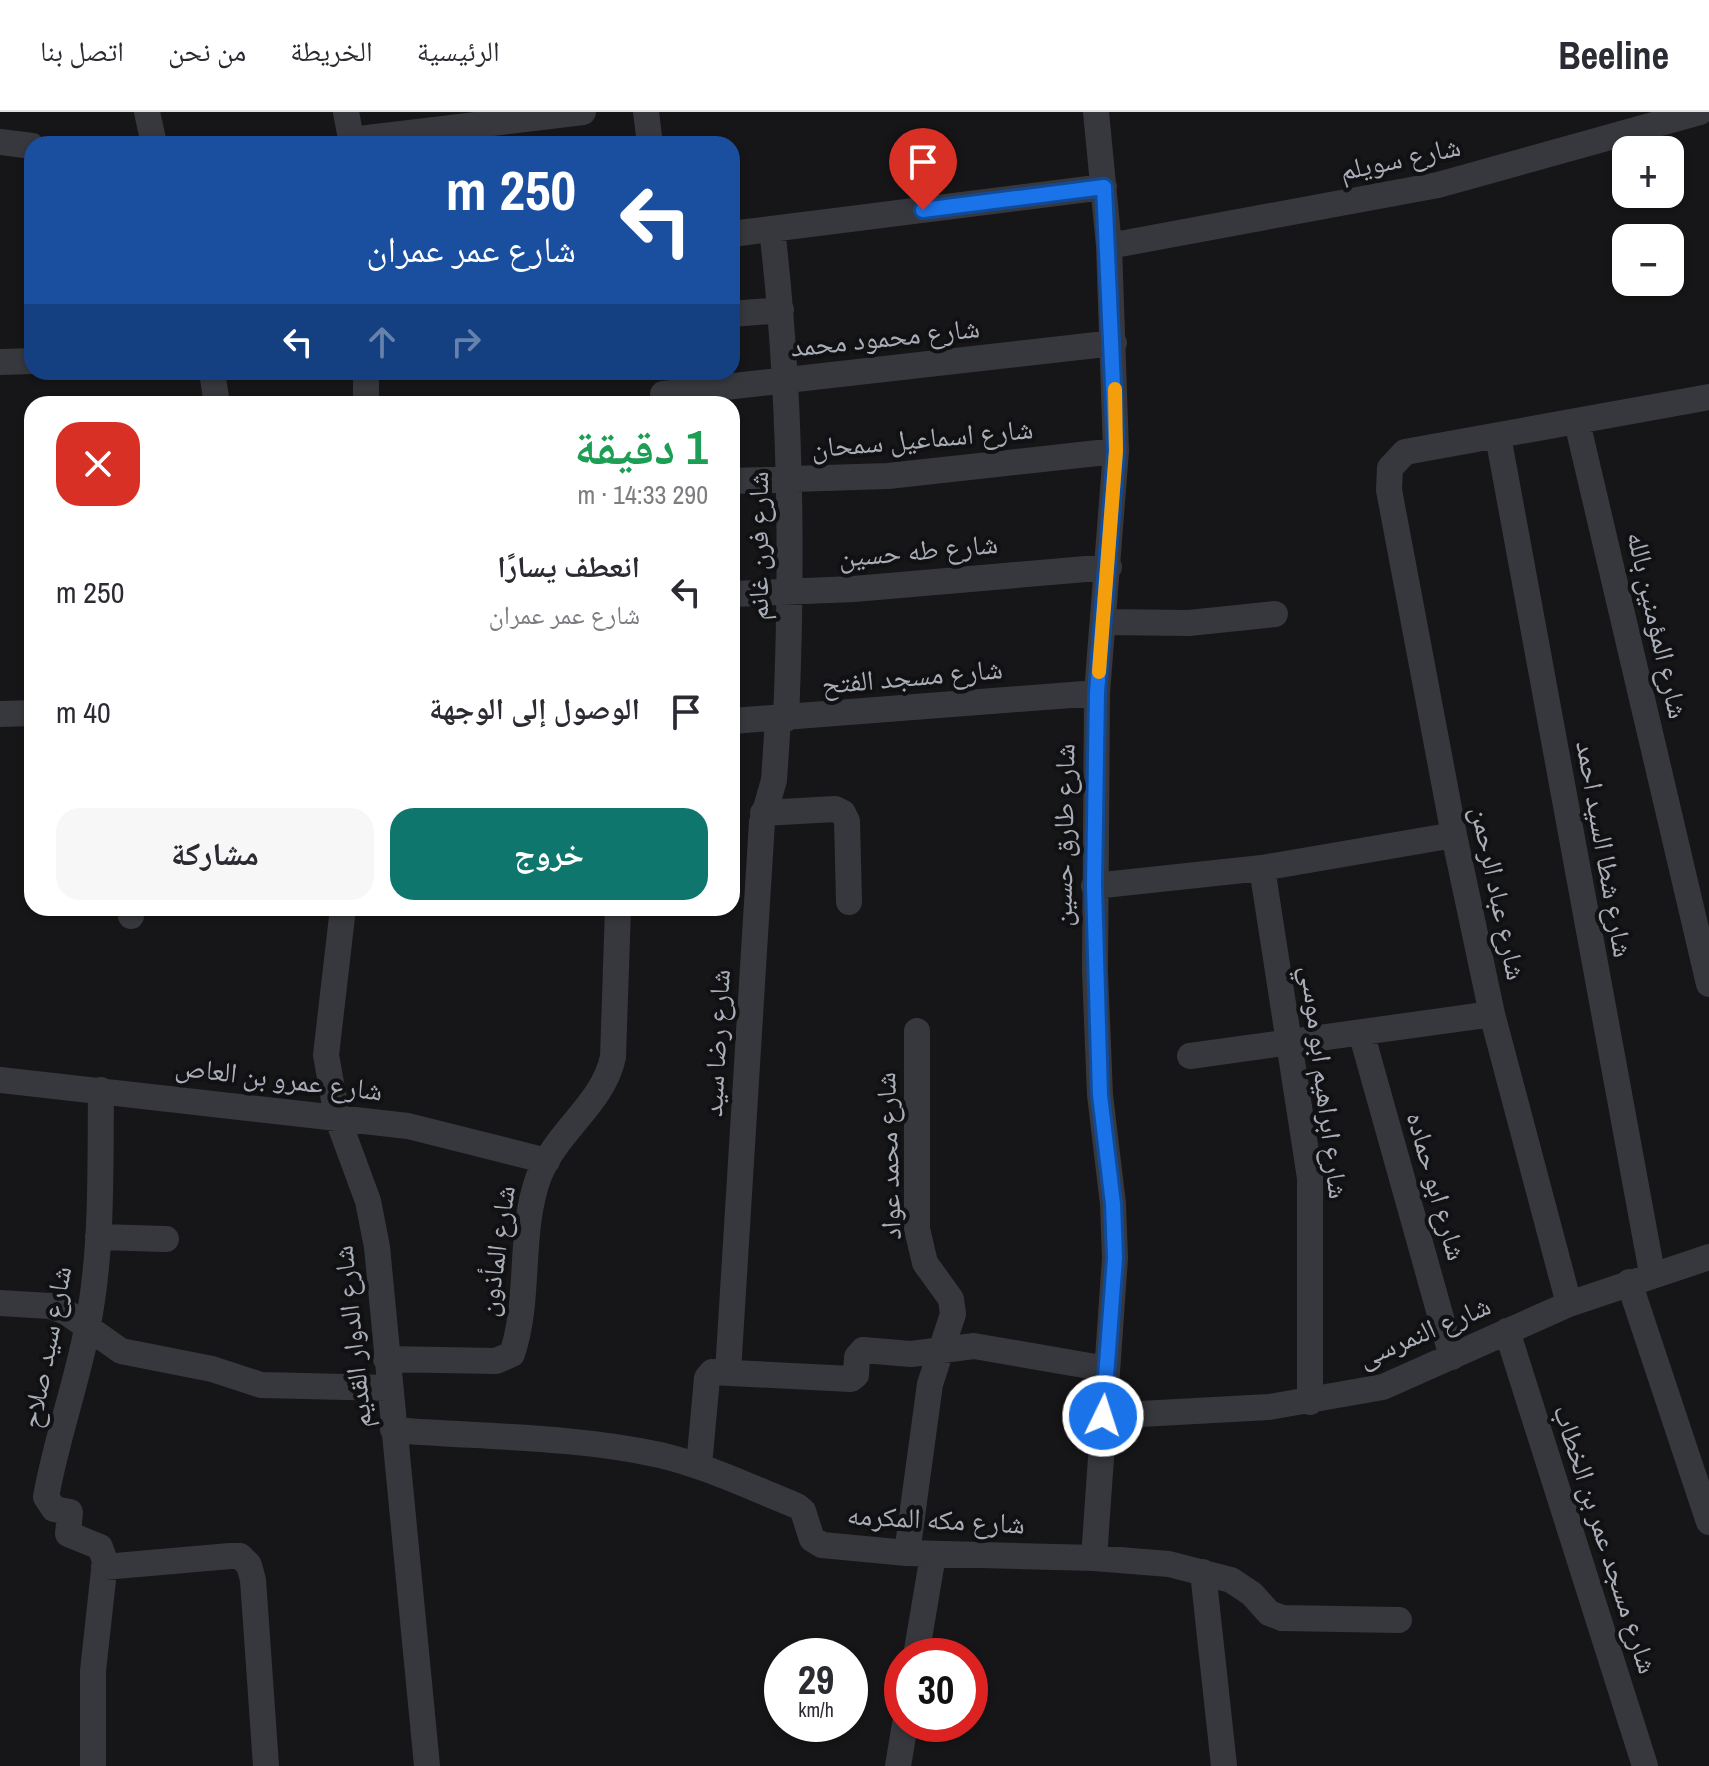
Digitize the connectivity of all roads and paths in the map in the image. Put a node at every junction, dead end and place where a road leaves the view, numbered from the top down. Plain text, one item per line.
1 (147, 112) edge
2 (346, 112) edge
3 (583, 112) edge
4 (646, 112) edge
5 (1096, 112) edge
6 (1700, 112) edge
7 (1664, 118) edge
8 (152, 136) edge
9 (350, 136) edge
10 (397, 136) edge
11 (649, 136) edge
12 (0, 142) edge
13 (24, 145) edge
14 (1104, 187) junction
15 (772, 229) junction
16 (740, 233) edge
17 (1109, 246) junction
18 (781, 310) junction
19 (740, 313) edge
20 (1114, 343) junction
21 (24, 361) edge
22 (0, 362) edge
23 (786, 380) junction
24 (663, 394) dead end
25 (1709, 397) edge
26 (1577, 422) junction
27 (1498, 436) junction
28 (1116, 451) junction
29 (740, 481) edge
30 (791, 481) junction
31 (1109, 567) junction
32 (791, 593) junction
33 (740, 594) edge
34 (1275, 614) dead end
35 (1103, 622) junction
36 (1097, 693) junction
37 (24, 713) edge
38 (0, 714) edge
39 (782, 719) junction
40 (740, 721) edge
41 (763, 813) junction
42 (1454, 835) junction
43 (1262, 868) junction
44 (1094, 886) junction
45 (849, 902) dead end
46 (342, 916) edge
47 (618, 916) edge
48 (1709, 984) edge
49 (1492, 1014) junction
50 (917, 1031) dead end
51 (1361, 1032) junction
52 (1289, 1042) junction
53 (1190, 1056) dead end
54 (0, 1080) edge
55 (101, 1090) junction
56 (337, 1117) junction
57 (547, 1161) junction
58 (98, 1237) junction
59 (166, 1239) dead end
60 (1709, 1257) edge
61 (1640, 1278) junction
62 (0, 1303) edge
63 (1569, 1304) junction
64 (88, 1328) junction
65 (1507, 1331) junction
66 (943, 1348) junction
67 (1452, 1357) junction
68 (386, 1359) junction
69 (1107, 1369) junction
70 (728, 1372) junction
71 (389, 1388) junction
72 (1310, 1402) junction
73 (1103, 1416) junction
74 (393, 1430) junction
75 (699, 1466) junction
76 (1709, 1522) edge
77 (920, 1554) junction
78 (1094, 1558) junction
79 (104, 1567) junction
80 (1203, 1572) junction
81 (1399, 1620) dead end
82 (917, 1638) edge
83 (902, 1742) edge
84 (93, 1766) edge
85 (266, 1766) edge
86 (427, 1766) edge
87 (898, 1766) edge
88 (1224, 1766) edge
89 (1645, 1766) edge

1 - 8 street
2 - 9 street
3 - 10 street
4 - 11 street
5 - 14 street, شارع طارق حسين
6 - 7 street, شارع سويلم
7 - 17 street, شارع سويلم
12 - 13 street
14 - 15 street
14 - 17 street, شارع طارق حسين
15 - 16 street
15 - 18 street, شارع فرن غانم
17 - 20 street, شارع طارق حسين
18 - 19 street
18 - 23 street, شارع فرن غانم
20 - 23 street, شارع محمود محمد
20 - 28 street, شارع طارق حسين
21 - 22 street
23 - 24 street, شارع محمود محمد
23 - 30 street, شارع فرن غانم
25 - 26 street
26 - 27 street
26 - 48 street, شارع المؤمنين بالله
27 - 42 street, شارع عباد الرحمن
27 - 61 street, شارع شطا السيد احمد
28 - 30 street, شارع اسماعيل سمحان
28 - 31 street, شارع طارق حسين
29 - 30 street, شارع اسماعيل سمحان
30 - 32 street, شارع فرن غانم
31 - 32 street, شارع طه حسين
31 - 35 street, شارع طارق حسين
32 - 33 street, شارع طه حسين
32 - 39 street, شارع فرن غانم
34 - 35 street
35 - 36 street, شارع طارق حسين
36 - 39 street, شارع مسجد الفتح
36 - 44 street, شارع طارق حسين
37 - 38 street
39 - 40 street, شارع مسجد الفتح
39 - 41 street, شارع رضا سيد
41 - 45 street
41 - 70 street, شارع رضا سيد
42 - 43 street
42 - 49 street, شارع عباد الرحمن
43 - 44 street
43 - 52 street, شارع ابراهيم ابو موسي
44 - 69 street, شارع طارق حسين
46 - 56 street, شارع الدوار القديم
47 - 57 street, شارع المأذون
49 - 51 street
49 - 63 street, شارع عباد الرحمن
50 - 66 street, شارع محمد عواد
51 - 52 street
51 - 67 street, شارع ابو حماده
52 - 53 street
52 - 72 street, شارع ابراهيم ابو موسي
54 - 55 street, شارع عمرو بن العاص
55 - 56 street, شارع عمرو بن العاص
55 - 58 street, شارع سيد صلاح
56 - 57 street, شارع عمرو بن العاص
56 - 68 street, شارع الدوار القديم
57 - 68 street, شارع المأذون
58 - 59 street
58 - 64 street, شارع سيد صلاح
60 - 61 street, شارع النمرسى
61 - 63 street, شارع النمرسى
61 - 76 street, شارع شطا السيد احمد
62 - 64 street
63 - 65 street, شارع النمرسى
64 - 71 street
64 - 79 street, شارع سيد صلاح
65 - 67 street, شارع النمرسى
65 - 89 street, شارع مسجد عمر بن الخطاب
66 - 69 street
66 - 70 street
66 - 77 street, شارع محمد عواد
67 - 72 street, شارع النمرسى
68 - 71 street, شارع الدوار القديم
69 - 73 street, شارع طارق حسين
70 - 75 street
71 - 74 street, شارع الدوار القديم
72 - 73 street, شارع النمرسى
73 - 78 street, شارع طارق حسين
74 - 75 street, شارع مكه المكرمه
74 - 86 street, شارع الدوار القديم
75 - 77 street, شارع مكه المكرمه
77 - 78 street, شارع مكه المكرمه
77 - 82 street, شارع محمد عواد
78 - 80 street, شارع مكه المكرمه
79 - 84 street
79 - 85 street
80 - 81 street, شارع مكه المكرمه
80 - 88 street
83 - 87 street

